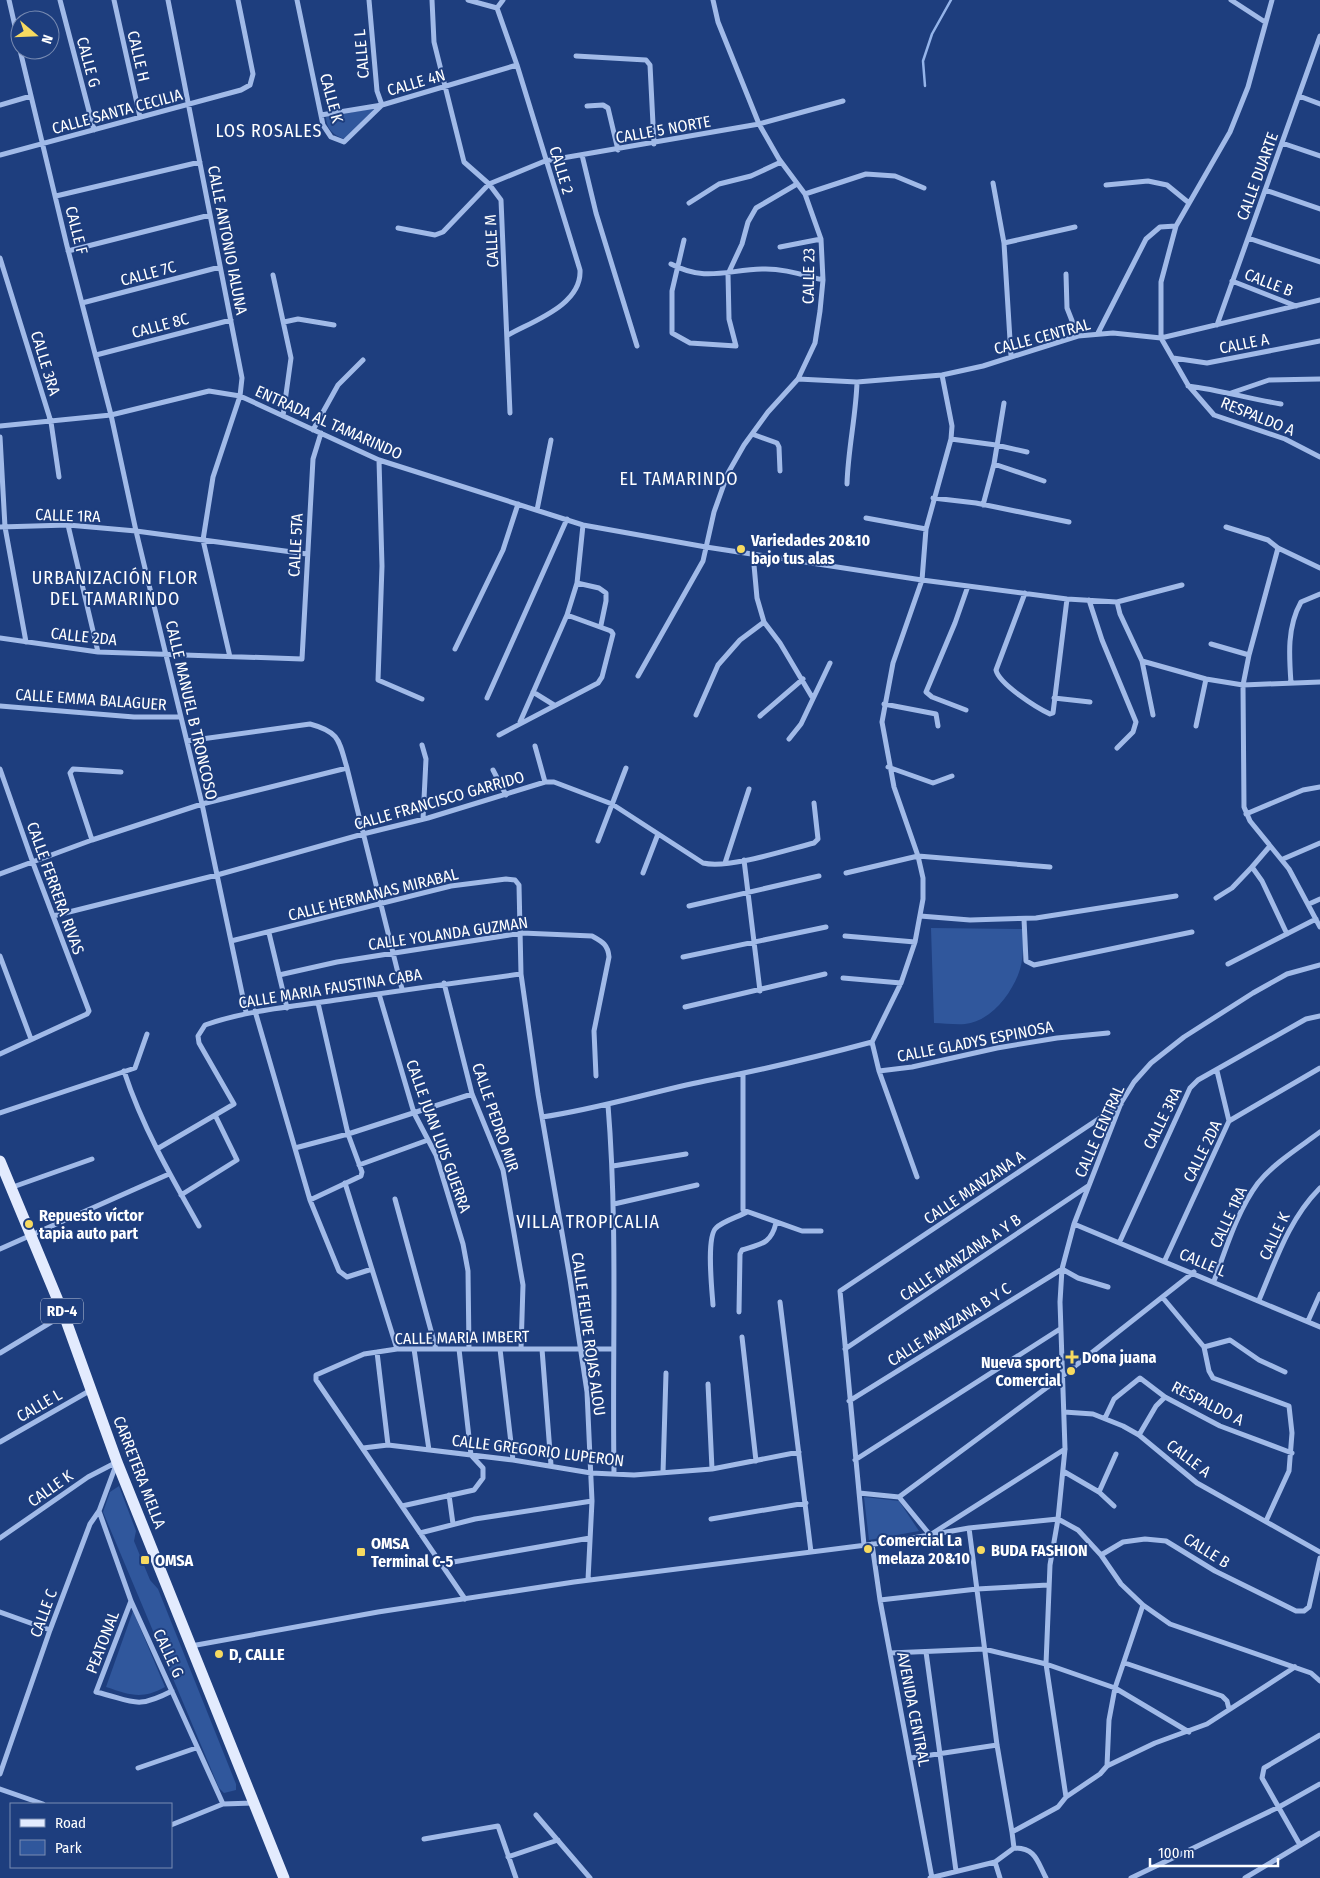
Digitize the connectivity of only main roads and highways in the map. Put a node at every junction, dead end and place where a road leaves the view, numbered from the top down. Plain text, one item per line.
1 (0, 1161) edge
2 (284, 1878) edge

1 - 2 main road, CARRETERA MELLA / RD-4

